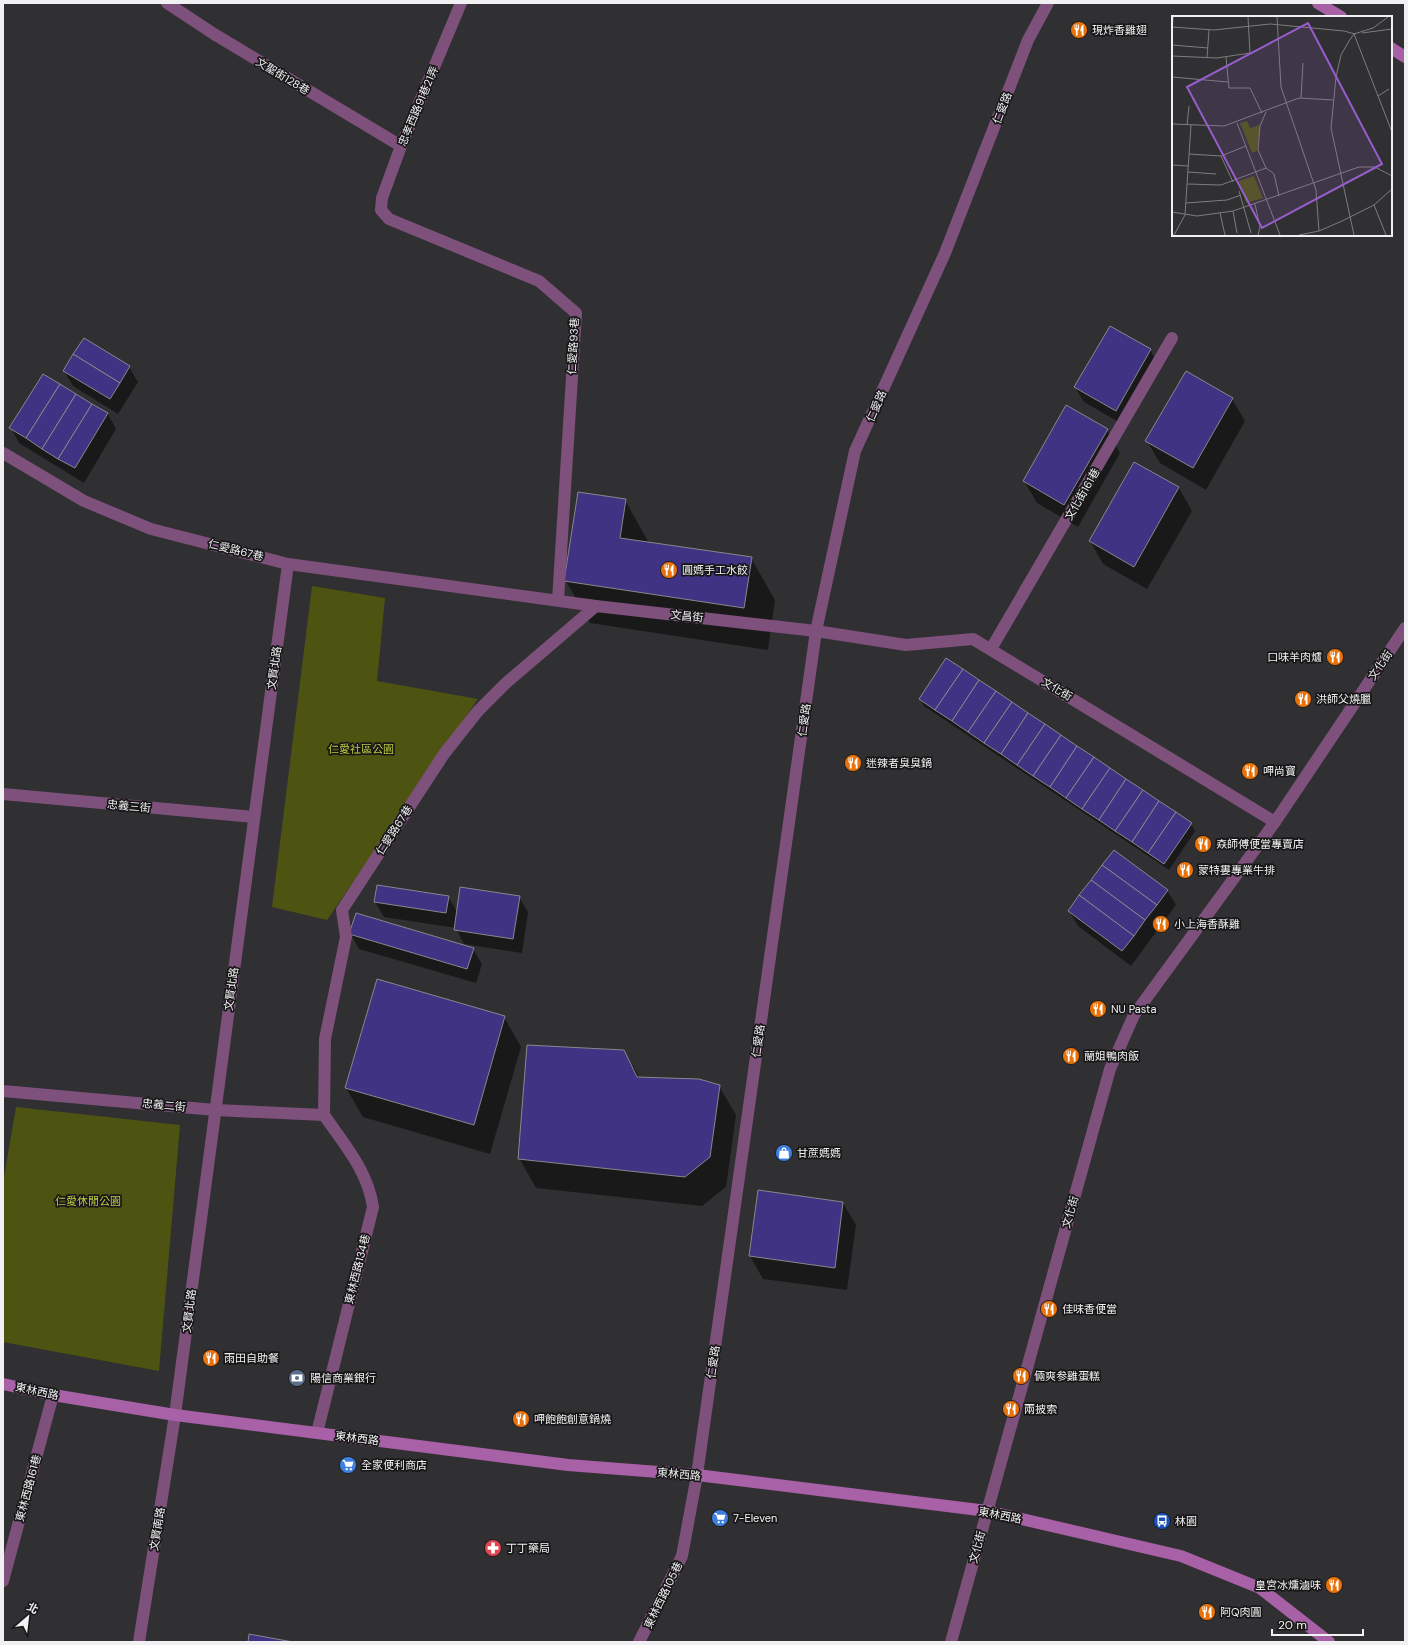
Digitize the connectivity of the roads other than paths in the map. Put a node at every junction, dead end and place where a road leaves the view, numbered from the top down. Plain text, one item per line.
1 (167, 3) edge
2 (461, 3) edge
3 (1048, 3) edge
4 (1318, 3) edge
5 (1339, 16) edge
6 (1392, 49) edge
7 (1405, 57) edge
8 (401, 146) junction
9 (381, 210) joint
10 (1172, 338) dead end
11 (3, 453) edge
12 (288, 564) junction
13 (558, 600) junction
14 (596, 606) junction
15 (1405, 628) edge
16 (816, 630) junction
17 (991, 649) junction
18 (3, 794) edge
19 (254, 817) junction
20 (1276, 822) junction
21 (3, 1091) edge
22 (215, 1110) junction
23 (324, 1115) junction
24 (3, 1384) edge
25 (53, 1395) junction
26 (175, 1416) junction
27 (317, 1433) junction
28 (697, 1475) junction
29 (987, 1511) junction
30 (3, 1581) edge
31 (139, 1642) edge
32 (639, 1642) edge
33 (951, 1642) edge
34 (1329, 1642) edge

1 - 8 street, 文聖街128巷
2 - 8 street, 忠孝西路91巷21弄
3 - 16 street, 仁愛路
4 - 5 street
6 - 7 street
8 - 9 street, 忠孝西路91巷21弄
9 - 13 street, 仁愛路93巷
10 - 17 street, 文化街161巷
11 - 12 street, 仁愛路67巷
12 - 13 street, 仁愛路67巷
12 - 19 street, 文賢北路
13 - 14 street, 文昌街
14 - 16 street, 文昌街
14 - 23 street, 仁愛路67巷
15 - 20 street, 文化街
16 - 17 street, 文化街
16 - 28 street, 仁愛路
17 - 20 street, 文化街
18 - 19 street, 忠義三街
19 - 22 street, 文賢北路
20 - 29 street, 文化街
21 - 22 street, 忠義二街
22 - 23 street, 忠義二街
22 - 26 street, 文賢北路
23 - 27 street, 東林西路134巷
24 - 25 street, 東林西路
25 - 26 street, 東林西路
25 - 30 street, 東林西路161巷
26 - 27 street, 東林西路
26 - 31 street, 文賢南路
27 - 28 street, 東林西路
28 - 29 street, 東林西路
28 - 32 street, 東林西路105巷
29 - 33 street, 文化街
29 - 34 street, 東林西路

